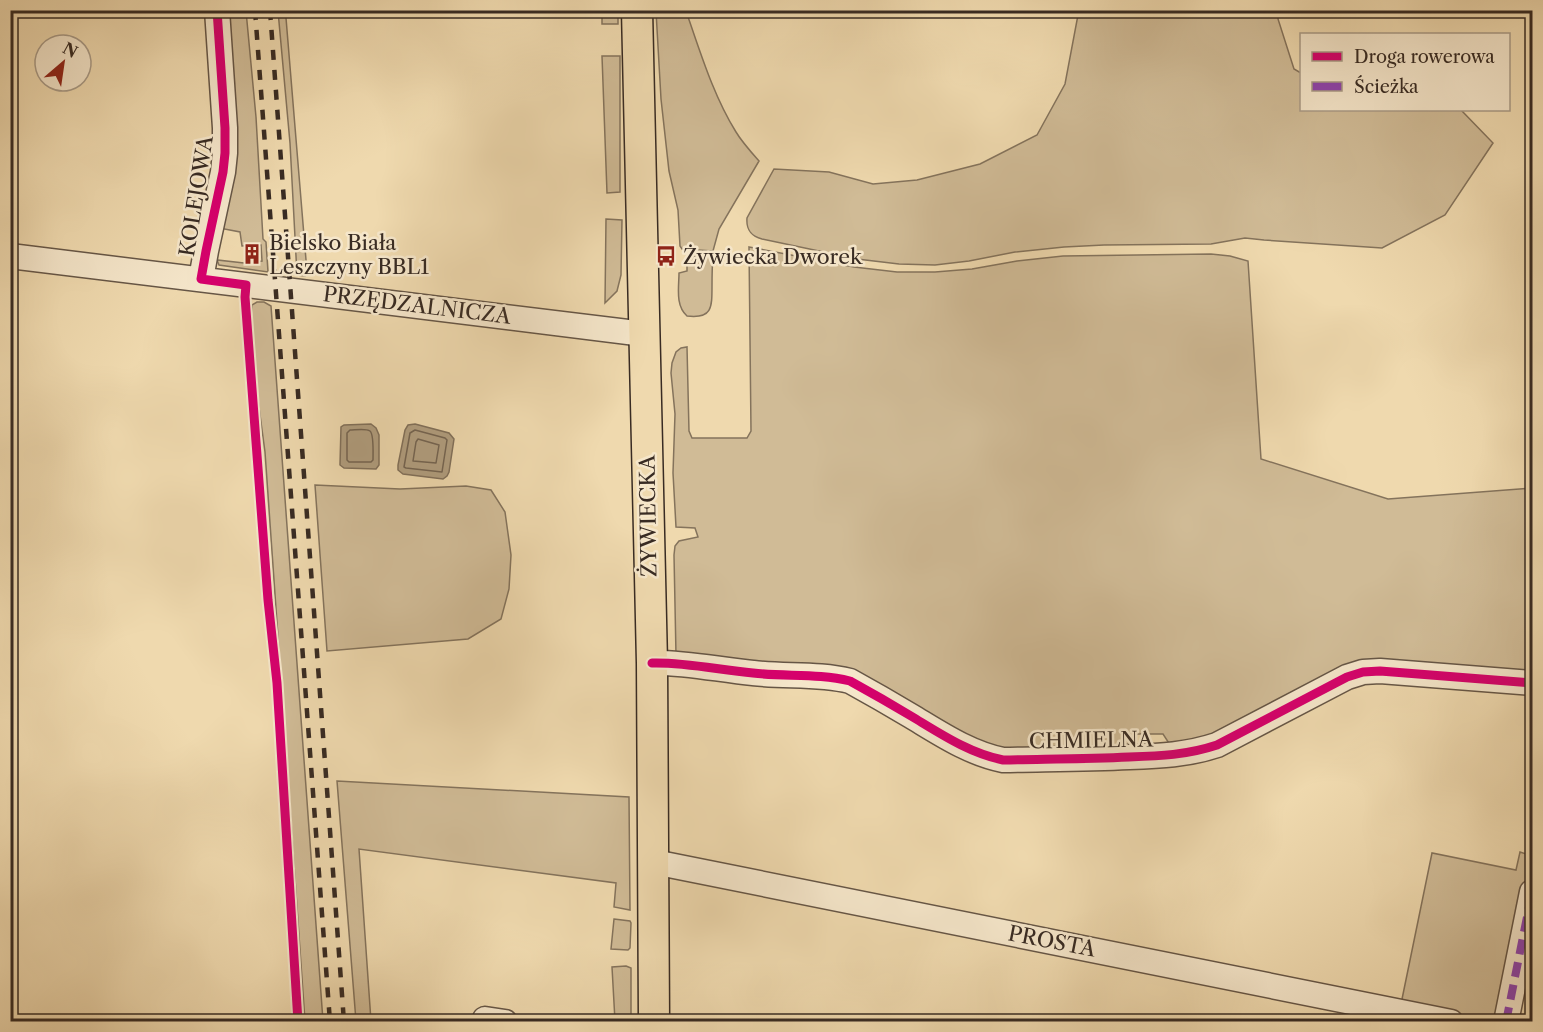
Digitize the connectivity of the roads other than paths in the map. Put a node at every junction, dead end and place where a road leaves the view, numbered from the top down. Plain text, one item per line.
1 (217, 10) edge
2 (637, 10) edge
3 (10, 256) edge
4 (201, 279) junction
5 (644, 333) junction
6 (652, 663) junction
7 (1533, 682) edge
8 (654, 862) junction
9 (1533, 892) edge
10 (654, 1022) edge
11 (1450, 1022) edge
12 (1506, 1022) edge

1 - 4 street, KOLEJOWA
2 - 5 main road, ŻYWIECKA
3 - 4 street, PRZĘDZALNICZA
4 - 5 street, PRZĘDZALNICZA
5 - 6 main road, ŻYWIECKA
6 - 7 street, CHMIELNA
6 - 8 main road, ŻYWIECKA
8 - 10 main road, ŻYWIECKA
8 - 11 street, PROSTA
9 - 12 street

